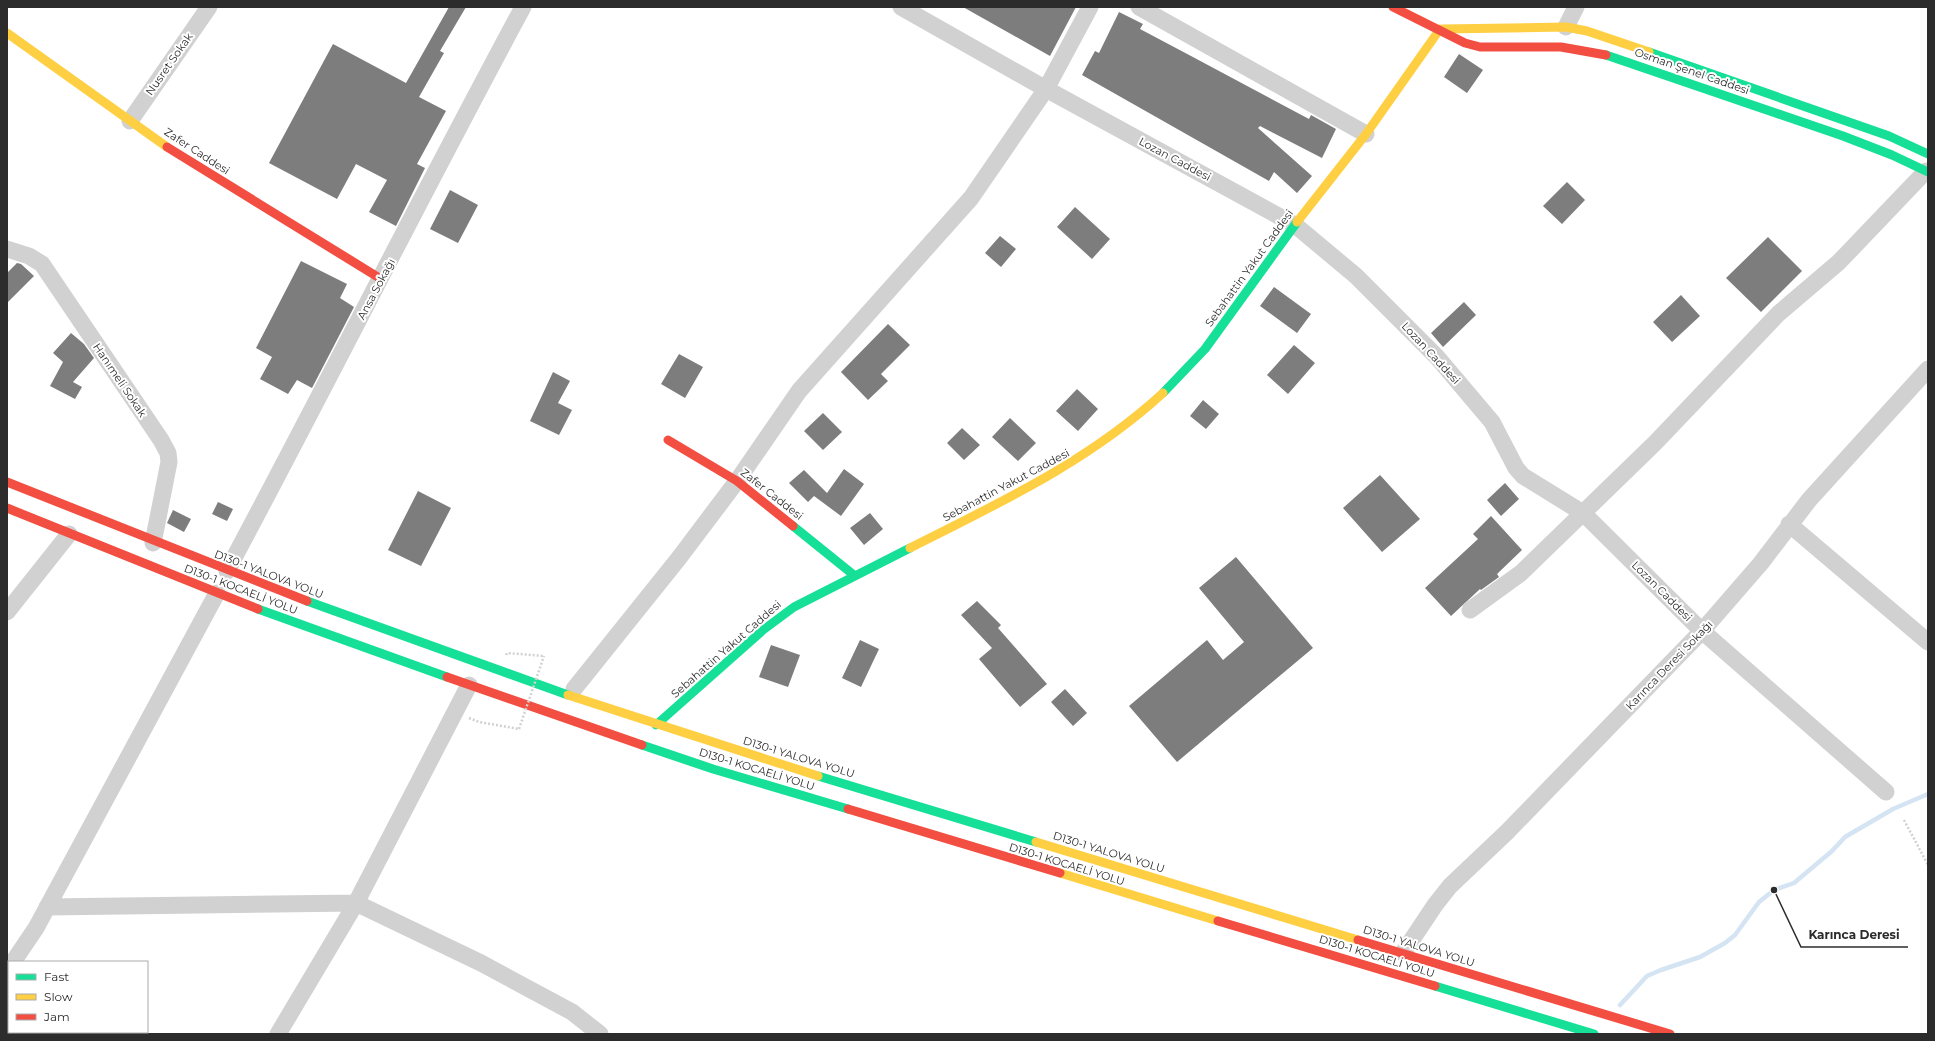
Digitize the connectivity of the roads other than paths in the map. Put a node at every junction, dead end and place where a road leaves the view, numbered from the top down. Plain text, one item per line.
1 (208, 7) edge
2 (523, 7) edge
3 (901, 7) edge
4 (1090, 7) edge
5 (1139, 7) edge
6 (1393, 7) edge
7 (1576, 7) edge
8 (1566, 27) junction
9 (1440, 29) junction
10 (7, 33) edge
11 (1046, 89) junction
12 (130, 121) junction
13 (1366, 134) junction
14 (1928, 154) edge
15 (1927, 170) edge
16 (1296, 225) junction
17 (7, 249) edge
18 (381, 279) junction
19 (1928, 369) edge
20 (668, 440) dead end
21 (737, 481) junction
22 (7, 482) edge
23 (7, 508) edge
24 (1583, 513) junction
25 (1789, 524) junction
26 (69, 534) junction
27 (153, 543) junction
28 (229, 566) junction
29 (855, 576) junction
30 (217, 593) junction
31 (1470, 610) dead end
32 (7, 612) edge
33 (1702, 630) junction
34 (1928, 642) edge
35 (469, 685) junction
36 (574, 689) junction
37 (661, 721) junction
38 (1886, 792) dead end
39 (356, 903) junction
40 (47, 907) junction
41 (1403, 953) junction
42 (14, 961) edge
43 (278, 1034) edge
44 (600, 1034) edge
45 (1594, 1034) edge
46 (1670, 1034) edge

1 - 12 street, Nusret Sokak
2 - 18 street, Ansa Sokağı
3 - 11 street, Lozan Caddesi
4 - 11 street
5 - 13 street
6 - 9 main road, Osman Şenel Caddesi
7 - 8 street
8 - 9 main road, Osman Şenel Caddesi
8 - 14 main road, Osman Şenel Caddesi
9 - 13 main road, Sebahattin Yakut Caddesi
9 - 15 main road, Osman Şenel Caddesi
10 - 12 main road, Zafer Caddesi
11 - 16 street, Lozan Caddesi
11 - 21 street
12 - 18 main road, Zafer Caddesi
13 - 16 main road, Sebahattin Yakut Caddesi
15 - 24 street
16 - 24 street, Lozan Caddesi
16 - 29 main road, Sebahattin Yakut Caddesi
17 - 27 street, Hanımeli Sokak
18 - 28 street, Ansa Sokağı
19 - 25 street, Karınca Deresi Sokağı
20 - 21 main road, Zafer Caddesi
21 - 29 main road, Zafer Caddesi
21 - 36 street
22 - 27 main road, D130-1 YALOVA YOLU
23 - 26 main road, D130-1 KOCAELİ YOLU
24 - 31 street
24 - 33 street, Lozan Caddesi
25 - 33 street, Karınca Deresi Sokağı
25 - 34 street
26 - 30 main road, D130-1 KOCAELİ YOLU
26 - 32 street
27 - 28 main road, D130-1 YALOVA YOLU
28 - 36 street
28 - 37 main road, D130-1 YALOVA YOLU
29 - 37 main road, Sebahattin Yakut Caddesi
30 - 35 main road, D130-1 KOCAELİ YOLU
30 - 40 street
33 - 38 street, Lozan Caddesi
33 - 41 street, Karınca Deresi Sokağı
35 - 39 street
35 - 45 main road, D130-1 KOCAELİ YOLU
36 - 37 street
37 - 41 main road, D130-1 YALOVA YOLU
39 - 40 street
39 - 43 street
39 - 44 street
40 - 42 street
41 - 46 main road, D130-1 YALOVA YOLU

